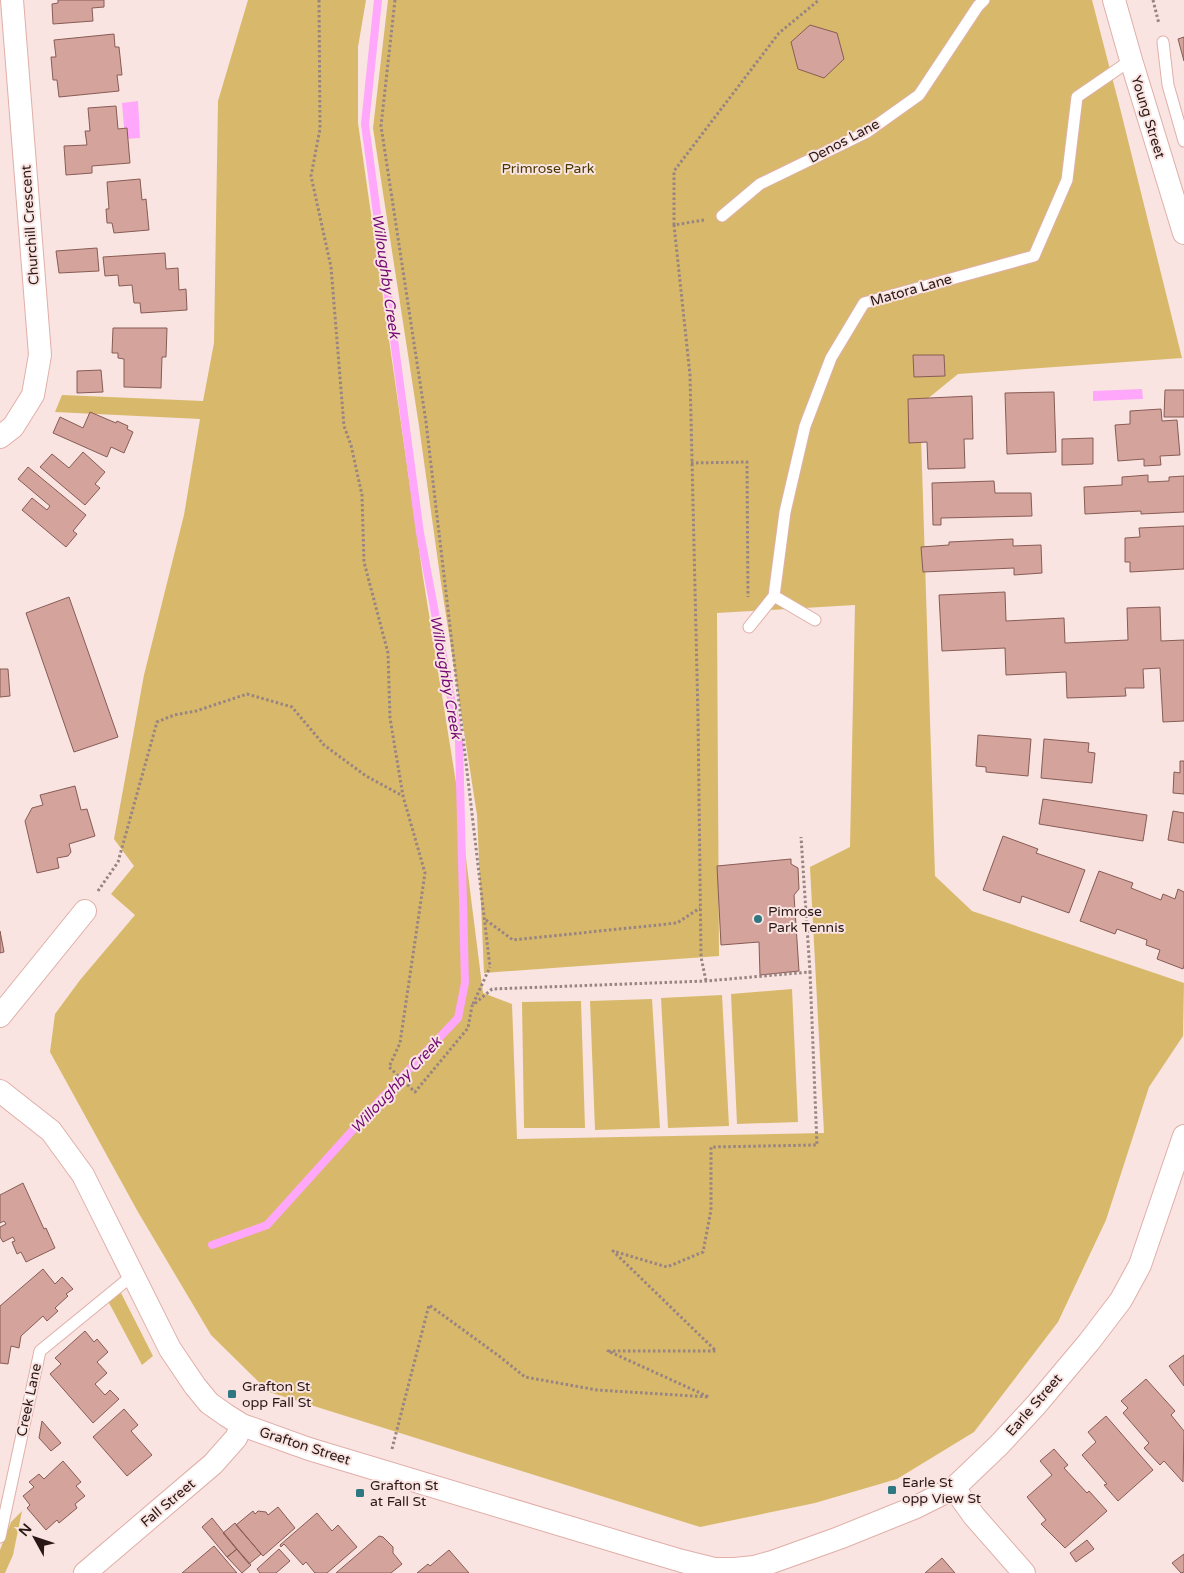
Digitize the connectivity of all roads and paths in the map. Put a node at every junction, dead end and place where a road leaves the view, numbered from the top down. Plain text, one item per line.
1 (12, 0) edge
2 (319, 0) edge
3 (395, 0) edge
4 (818, 0) edge
5 (984, 0) edge
6 (1114, 0) edge
7 (1153, 0) edge
8 (1163, 42) joint
9 (1131, 60) junction
10 (1184, 141) edge
11 (722, 216) joint
12 (674, 226) junction
13 (1184, 233) edge
14 (0, 437) edge
15 (692, 463) junction
16 (774, 596) junction
17 (815, 620) dead end
18 (749, 627) joint
19 (403, 796) junction
20 (801, 838) dead end
21 (700, 908) junction
22 (86, 911) joint
23 (485, 920) junction
24 (810, 972) junction
25 (706, 981) junction
26 (472, 1006) junction
27 (0, 1016) edge
28 (0, 1091) edge
29 (1184, 1136) edge
30 (133, 1275) junction
31 (242, 1425) junction
32 (386, 1472) junction
33 (954, 1488) junction
34 (0, 1537) edge
35 (772, 1562) joint
36 (681, 1567) edge
37 (85, 1573) edge
38 (1024, 1573) edge

1 - 14 street, Churchill Crescent
2 - 19 path
3 - 23 path
4 - 12 path
5 - 11 lane, Denos Lane
6 - 9 street, Young Street
7 - 8 path
8 - 10 lane
9 - 13 street, Young Street
9 - 16 lane, Matora Lane
11 - 12 path
12 - 15 path
15 - 18 path
15 - 21 path
16 - 17 lane
16 - 18 lane
19 - 22 path
19 - 26 path
20 - 24 path
21 - 23 path
21 - 25 path
22 - 27 street
23 - 26 path
24 - 25 path
24 - 32 path
25 - 26 path
28 - 30 street, Grafton Street
29 - 33 street, Earle Street
30 - 31 street, Grafton Street
30 - 34 lane, Creek Lane
31 - 32 street, Grafton Street
31 - 37 street, Fall Street
32 - 36 street, Grafton Street
33 - 35 street, Earle Street
33 - 38 street
35 - 36 street, Grafton Street

